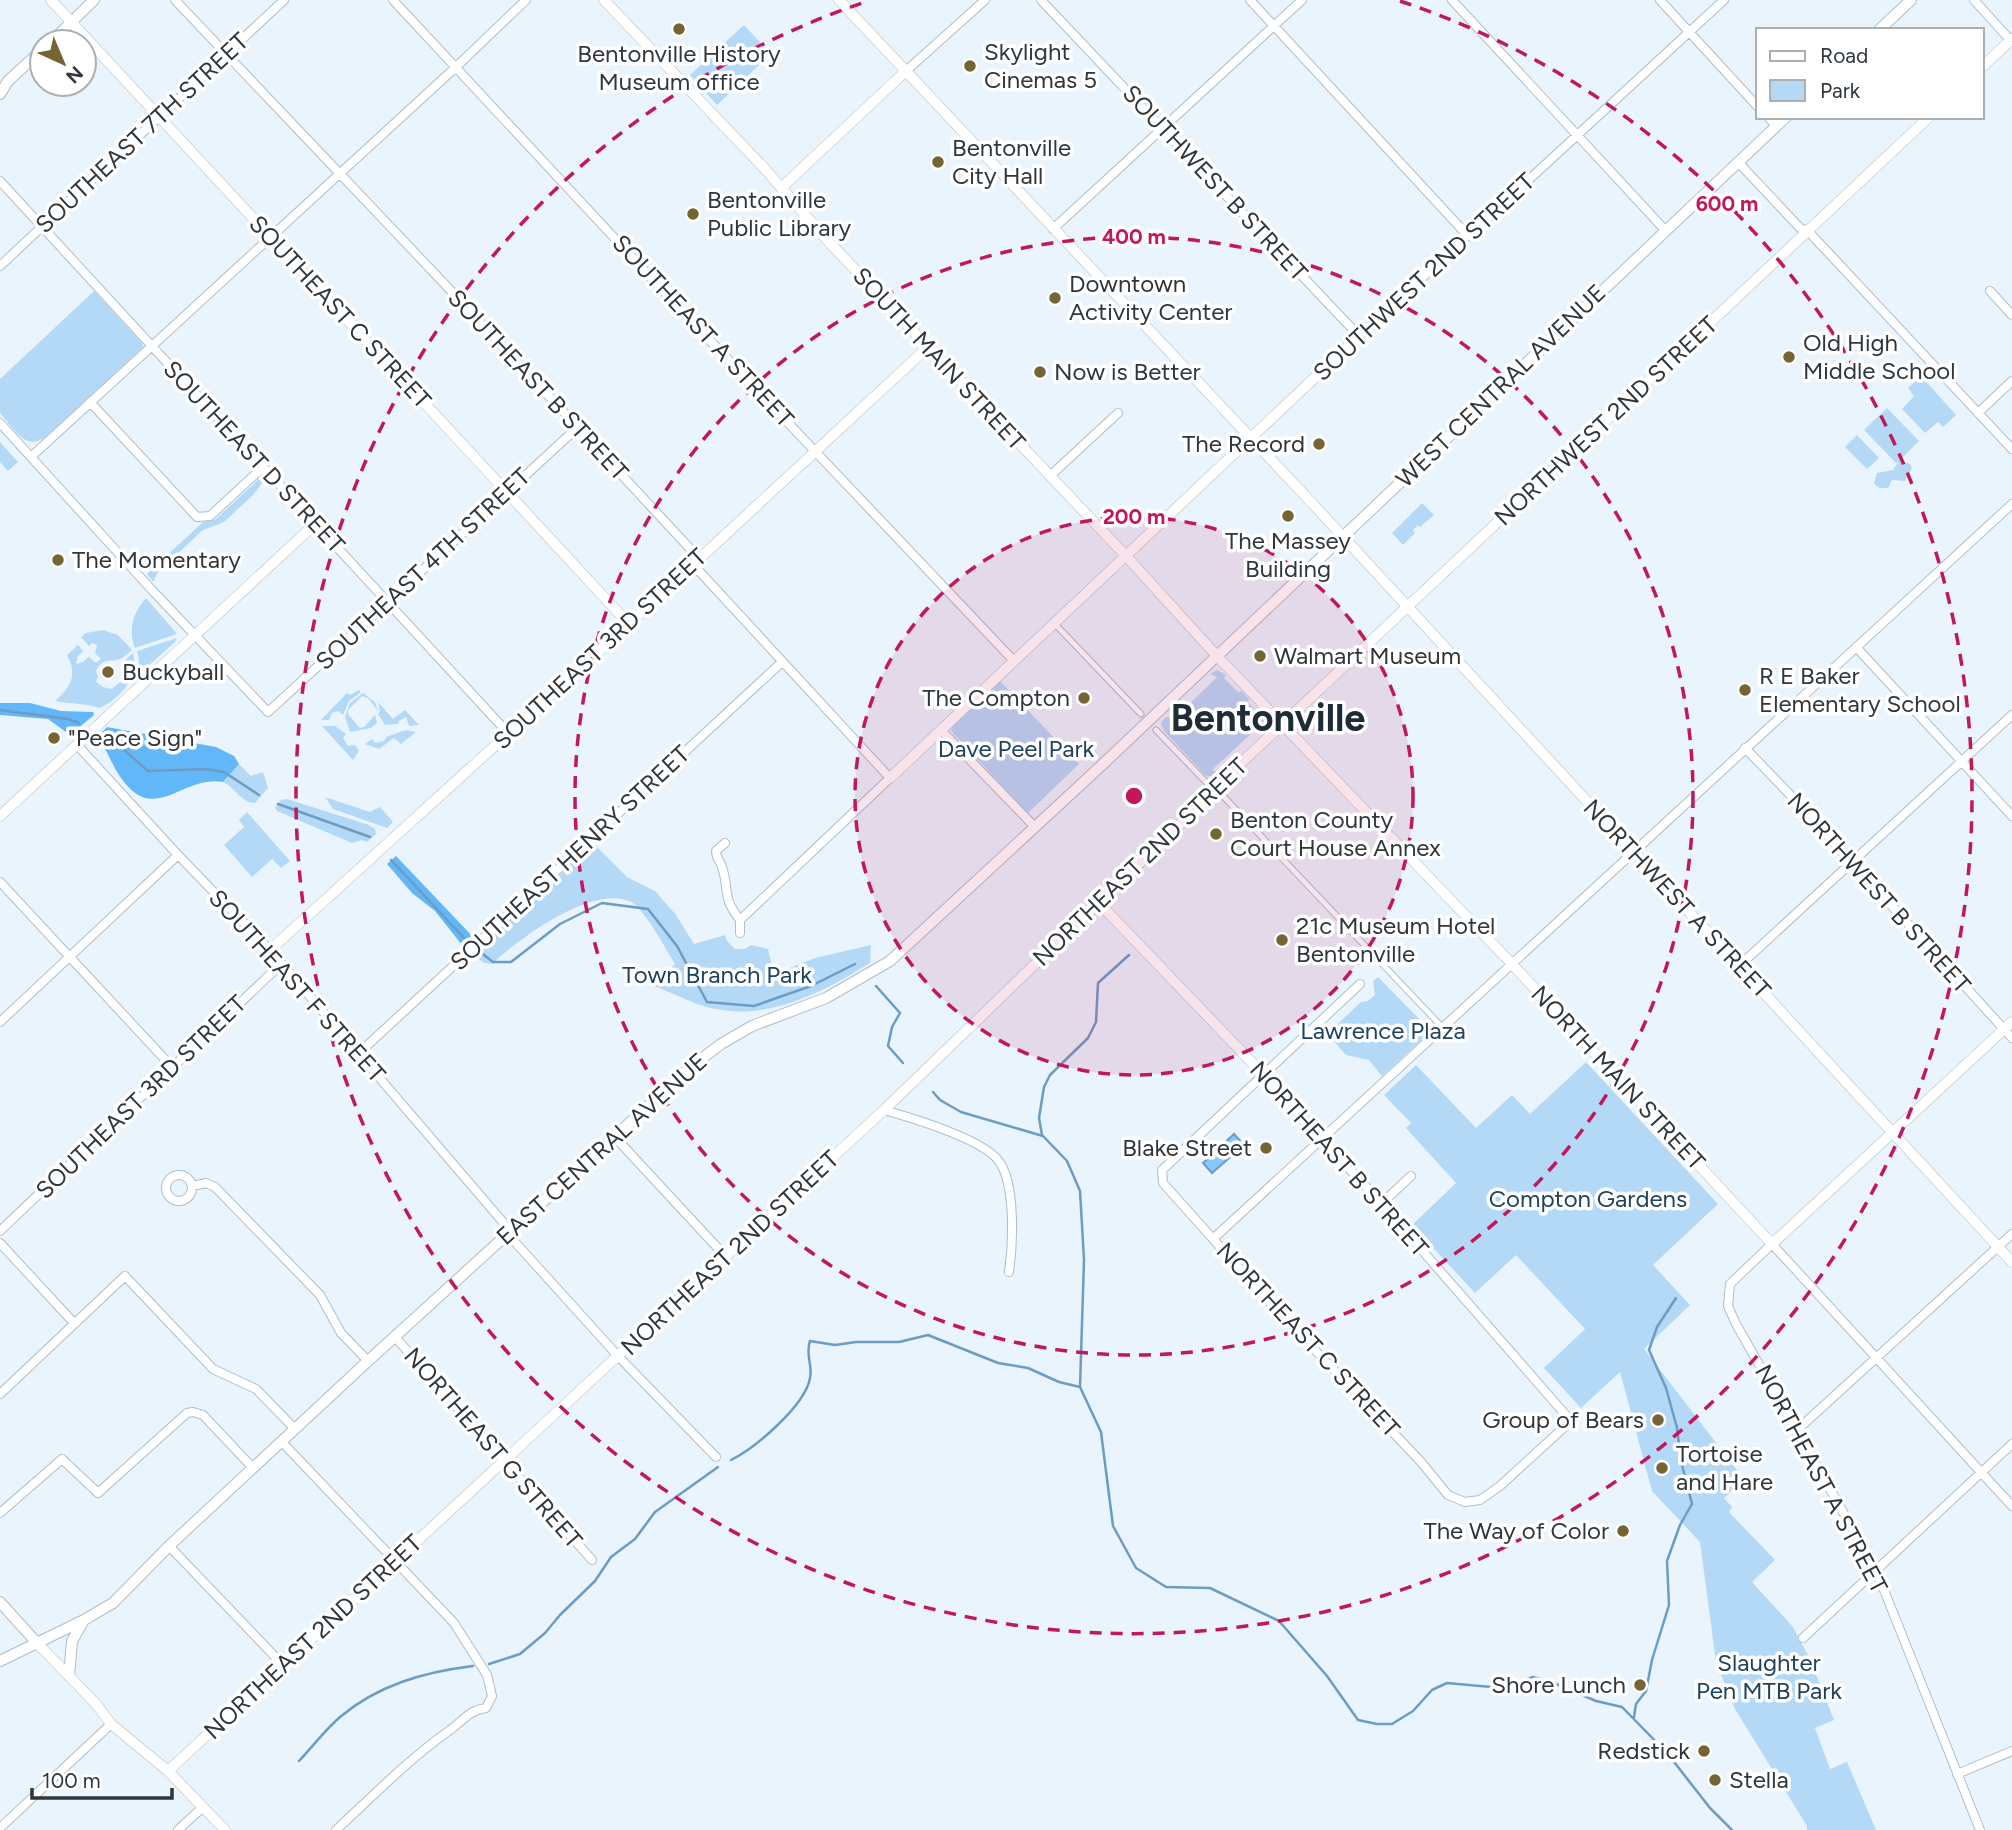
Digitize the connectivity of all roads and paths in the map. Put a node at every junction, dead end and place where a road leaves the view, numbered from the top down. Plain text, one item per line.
1 (51, 0) edge
2 (94, 0) edge
3 (175, 0) edge
4 (285, 0) edge
5 (393, 0) edge
6 (526, 0) edge
7 (604, 0) edge
8 (839, 0) edge
9 (985, 0) edge
10 (1041, 0) edge
11 (1250, 0) edge
12 (1302, 0) edge
13 (1452, 0) edge
14 (1660, 0) edge
15 (1724, 0) edge
16 (1911, 0) edge
17 (1975, 0) edge
18 (72, 23) junction
19 (1274, 26) junction
20 (66, 28) edge
21 (1882, 28) edge
22 (1689, 32) junction
23 (2012, 40) edge
24 (226, 55) junction
25 (28, 62) edge
26 (1984, 65) edge
27 (456, 67) junction
28 (906, 71) junction
29 (4, 82) edge
30 (0, 94) edge
31 (1756, 105) edge
32 (159, 117) junction
33 (1770, 119) edge
34 (1784, 119) edge
35 (1927, 119) edge
36 (1776, 126) junction
37 (1164, 128) junction
38 (1577, 135) junction
39 (1738, 162) junction
40 (338, 174) junction
41 (0, 181) edge
42 (781, 188) junction
43 (42, 226) junction
44 (1054, 229) junction
45 (1665, 230) junction
46 (1808, 231) junction
47 (1468, 236) junction
48 (271, 237) junction
49 (0, 265) edge
50 (1990, 291) dead end
51 (2012, 315) edge
52 (1359, 336) junction
53 (152, 346) junction
54 (928, 347) junction
55 (2012, 381) edge
56 (90, 402) junction
57 (1118, 413) dead end
58 (1978, 413) junction
59 (0, 423) edge
60 (578, 427) junction
61 (1249, 439) junction
62 (2012, 449) edge
63 (815, 451) junction
64 (32, 456) junction
65 (263, 467) junction
66 (1051, 477) junction
67 (506, 493) junction
68 (2012, 504) edge
69 (315, 524) junction
70 (1342, 537) junction
71 (1126, 556) junction
72 (696, 561) junction
73 (387, 602) junction
74 (1407, 608) junction
75 (1054, 623) junction
76 (629, 624) junction
77 (197, 636) junction
78 (1856, 647) junction
79 (1217, 656) junction
80 (1014, 661) junction
81 (782, 662) junction
82 (1141, 714) dead end
83 (2012, 715) edge
84 (1282, 725) junction
85 (941, 730) junction
86 (1156, 730) dead end
87 (508, 733) junction
88 (78, 746) junction
89 (1745, 748) junction
90 (1962, 761) junction
91 (890, 778) junction
92 (1206, 782) dead end
93 (1224, 797) dead end
94 (0, 816) edge
95 (2012, 816) edge
96 (1035, 827) junction
97 (725, 843) dead end
98 (1633, 850) junction
99 (178, 855) junction
100 (1852, 863) junction
101 (0, 882) edge
102 (1099, 903) junction
103 (740, 920) junction
104 (740, 933) dead end
105 (270, 950) junction
106 (70, 957) junction
107 (281, 964) junction
108 (1512, 964) junction
109 (1739, 966) junction
110 (1360, 984) dead end
111 (0, 1023) edge
112 (2008, 1026) edge
113 (1443, 1028) junction
114 (2012, 1038) edge
115 (359, 1053) junction
116 (172, 1068) junction
117 (1264, 1075) junction
118 (884, 1110) junction
119 (1893, 1132) junction
120 (613, 1135) junction
121 (1321, 1139) junction
122 (1411, 1176) dead end
123 (192, 1186) dead end
124 (1381, 1204) junction
125 (0, 1231) edge
126 (508, 1232) junction
127 (2012, 1234) edge
128 (1214, 1238) junction
129 (0, 1243) edge
130 (1772, 1244) junction
131 (1998, 1247) junction
132 (726, 1257) junction
133 (2012, 1262) edge
134 (1009, 1272) dead end
135 (74, 1324) junction
136 (395, 1337) junction
137 (618, 1356) junction
138 (1876, 1359) junction
139 (368, 1361) junction
140 (0, 1394) edge
141 (295, 1429) junction
142 (1796, 1431) junction
143 (281, 1441) junction
144 (2012, 1444) edge
145 (716, 1457) dead end
146 (504, 1461) junction
147 (253, 1468) junction
148 (1981, 1473) junction
149 (1465, 1502) joint
150 (2012, 1506) edge
151 (0, 1513) edge
152 (169, 1546) junction
153 (592, 1560) dead end
154 (396, 1561) junction
155 (1876, 1570) junction
156 (0, 1602) edge
157 (84, 1620) junction
158 (1803, 1638) dead end
159 (37, 1643) junction
160 (0, 1661) edge
161 (283, 1665) junction
162 (69, 1676) junction
163 (111, 1724) junction
164 (2012, 1751) edge
165 (168, 1771) junction
166 (1957, 1774) junction
167 (203, 1807) junction
168 (0, 1828) edge
169 (178, 1830) edge
170 (225, 1830) edge
171 (336, 1830) edge
172 (1980, 1830) edge

1 - 18 street, SOUTHEAST C STREET
2 - 18 main road
3 - 24 street, SOUTHEAST B STREET
4 - 24 street, SOUTHEAST 7TH STREET
5 - 27 street, SOUTHEAST A STREET
6 - 27 street
7 - 42 street, SOUTH MAIN STREET
8 - 28 street, NORTHWEST A STREET
9 - 28 street
10 - 37 street, SOUTHWEST B STREET
11 - 19 street
12 - 19 street
13 - 38 street
14 - 22 street
15 - 22 street, SOUTHWEST 2ND STREET
16 - 21 main road
17 - 23 street
18 - 20 main road
18 - 32 street, SOUTHEAST C STREET
19 - 37 street
19 - 47 street
22 - 31 street
22 - 38 street, SOUTHWEST 2ND STREET
23 - 26 street
24 - 32 street, SOUTHEAST 7TH STREET
24 - 40 street, SOUTHEAST B STREET
25 - 29 main road
27 - 40 street
27 - 63 street, SOUTHEAST A STREET
28 - 42 street
28 - 44 street, NORTHWEST A STREET
29 - 30 main road
32 - 43 street, SOUTHEAST 7TH STREET
32 - 48 street, SOUTHEAST C STREET
33 - 36 street
34 - 36 main road, WEST CENTRAL AVENUE
35 - 46 street, NORTHWEST 2ND STREET
36 - 39 main road, WEST CENTRAL AVENUE
37 - 44 street
37 - 52 street, SOUTHWEST B STREET
38 - 45 street
38 - 47 street, SOUTHWEST 2ND STREET
39 - 45 main road, WEST CENTRAL AVENUE
39 - 46 street
40 - 48 street
40 - 60 street, SOUTHEAST B STREET
41 - 43 street, SOUTHEAST D STREET
42 - 54 street, SOUTH MAIN STREET
43 - 49 street, SOUTHEAST 7TH STREET
43 - 53 street, SOUTHEAST D STREET
44 - 61 street, NORTHWEST A STREET
45 - 70 main road, WEST CENTRAL AVENUE
46 - 58 street
46 - 74 street, NORTHWEST 2ND STREET
47 - 52 street, SOUTHWEST 2ND STREET
48 - 53 street
48 - 67 street, SOUTHEAST C STREET
50 - 51 street
52 - 61 street, SOUTHWEST 2ND STREET
53 - 56 street
53 - 65 street, SOUTHEAST D STREET
54 - 63 street, SOUTHEAST 3RD STREET
54 - 66 street, SOUTH MAIN STREET
55 - 58 street
56 - 64 street
56 - 65 street
57 - 66 street
58 - 62 street
59 - 64 street
60 - 67 street, SOUTHEAST 4TH STREET
60 - 72 street, SOUTHEAST B STREET
61 - 70 street, NORTHWEST A STREET
61 - 71 street, SOUTHWEST 2ND STREET
63 - 72 street, SOUTHEAST 3RD STREET
63 - 80 street, SOUTHEAST A STREET
64 - 77 street
65 - 69 street, SOUTHEAST D STREET
66 - 71 street, SOUTH MAIN STREET
67 - 73 street, SOUTHEAST 4TH STREET
67 - 76 street, SOUTHEAST C STREET
68 - 78 street
69 - 73 street, SOUTHEAST D STREET
69 - 77 street
70 - 74 street, NORTHWEST A STREET
70 - 79 main road, WEST CENTRAL AVENUE
71 - 75 street, SOUTHWEST 2ND STREET
71 - 79 street, SOUTH MAIN STREET
72 - 76 street, SOUTHEAST 3RD STREET
72 - 81 street, SOUTHEAST B STREET
73 - 77 street, SOUTHEAST 4TH STREET
73 - 87 street, SOUTHEAST D STREET
74 - 84 street, NORTHWEST 2ND STREET
74 - 98 street, NORTHWEST A STREET
75 - 80 street, SOUTHWEST 2ND STREET
75 - 82 street
76 - 87 street, SOUTHEAST 3RD STREET
77 - 88 street
78 - 89 street
78 - 90 street
79 - 84 street, NORTH MAIN STREET
79 - 96 main road, EAST CENTRAL AVENUE
80 - 85 street, SOUTHWEST 2ND STREET
81 - 91 street, SOUTHEAST B STREET
81 - 115 street, SOUTHEAST HENRY STREET
83 - 90 street
84 - 102 street, NORTHEAST 2ND STREET
84 - 108 street, NORTH MAIN STREET
85 - 91 street, SOUTHWEST 2ND STREET
85 - 96 street
86 - 92 street
87 - 105 street, SOUTHEAST 3RD STREET
88 - 94 street
88 - 99 street, SOUTHEAST F STREET
89 - 98 street
89 - 100 street, NORTHWEST B STREET
90 - 95 street
90 - 100 street
91 - 103 street
93 - 113 street
96 - 120 main road, EAST CENTRAL AVENUE
97 - 103 street
98 - 108 street
98 - 109 street, NORTHWEST A STREET
99 - 105 street, SOUTHEAST F STREET
99 - 106 street
100 - 109 street
100 - 112 street, NORTHWEST B STREET
101 - 106 street
102 - 117 street, NORTHEAST B STREET
102 - 118 street, NORTHEAST 2ND STREET
103 - 104 street
105 - 107 street, SOUTHEAST F STREET
106 - 111 street
106 - 116 street
107 - 115 street, SOUTHEAST F STREET
107 - 116 street, SOUTHEAST 3RD STREET
108 - 113 street
108 - 130 street, NORTH MAIN STREET
109 - 119 street, NORTHWEST A STREET
110 - 117 street
112 - 114 street, NORTHWEST B STREET
112 - 119 street
113 - 121 street
115 - 126 street, SOUTHEAST F STREET
116 - 125 street, SOUTHEAST 3RD STREET
117 - 121 street, NORTHEAST B STREET
117 - 128 street, NORTHEAST C STREET
118 - 132 street, NORTHEAST 2ND STREET
118 - 134 street
119 - 130 street
119 - 131 street, NORTHWEST A STREET
120 - 126 main road, EAST CENTRAL AVENUE
120 - 132 street
121 - 124 street, NORTHEAST B STREET
121 - 128 street
122 - 124 street
123 - 139 street
124 - 149 street, NORTHEAST B STREET
126 - 136 main road, EAST CENTRAL AVENUE
126 - 137 street, SOUTHEAST F STREET
127 - 131 street
128 - 149 street, NORTHEAST C STREET
129 - 135 street
130 - 138 street, NORTH MAIN STREET
130 - 142 street, NORTHEAST A STREET
131 - 133 street, NORTHWEST A STREET
131 - 138 street
132 - 137 street, NORTHEAST 2ND STREET
135 - 140 street
135 - 141 street
136 - 139 main road, EAST CENTRAL AVENUE
136 - 146 street, NORTHEAST G STREET
137 - 145 street, SOUTHEAST F STREET
137 - 146 street, NORTHEAST 2ND STREET
138 - 142 street
138 - 148 street, NORTH MAIN STREET
139 - 141 main road, EAST CENTRAL AVENUE
141 - 143 main road, EAST CENTRAL AVENUE
142 - 155 street, NORTHEAST A STREET
143 - 147 main road, EAST CENTRAL AVENUE
143 - 154 street
144 - 148 street
146 - 153 street, NORTHEAST G STREET
146 - 154 street, NORTHEAST 2ND STREET
147 - 151 street
147 - 152 main road, EAST CENTRAL AVENUE
148 - 150 street, NORTH MAIN STREET
148 - 155 street
152 - 157 main road, EAST CENTRAL AVENUE
152 - 161 street
154 - 161 street, NORTHEAST 2ND STREET
154 - 171 street
155 - 158 street
155 - 166 street, NORTHEAST A STREET
156 - 159 main road
157 - 159 main road, EAST CENTRAL AVENUE
157 - 162 main road
159 - 160 main road, EAST CENTRAL AVENUE
159 - 162 street
161 - 165 street, NORTHEAST 2ND STREET
162 - 163 street
163 - 165 street
163 - 168 street
164 - 166 street
165 - 167 street
166 - 172 street, NORTHEAST A STREET
167 - 169 street
167 - 170 street

